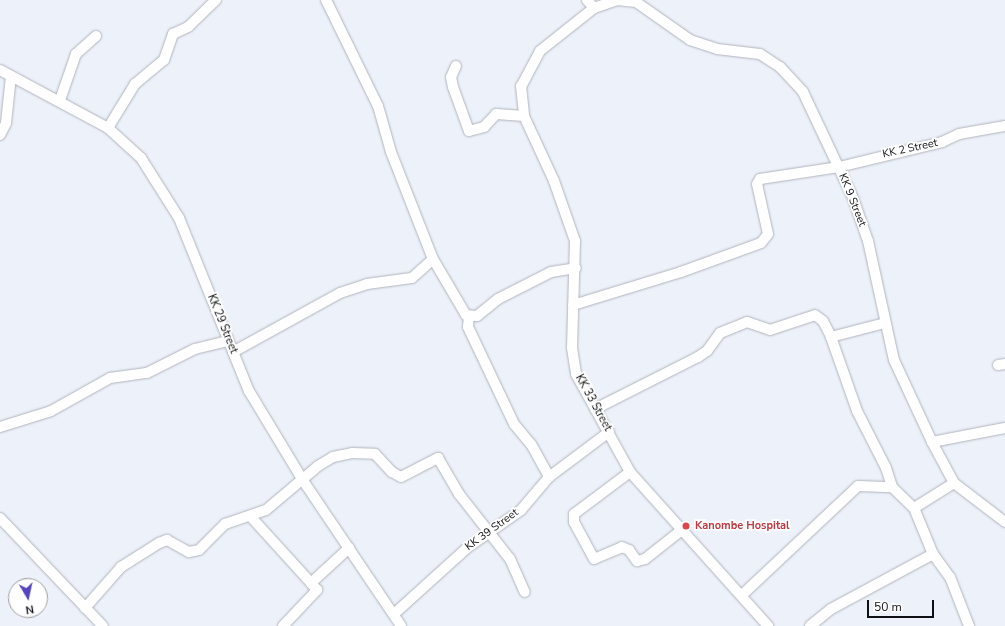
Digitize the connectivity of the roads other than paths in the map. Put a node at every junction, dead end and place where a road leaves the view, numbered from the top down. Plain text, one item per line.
1 (216, 0) edge
2 (326, 0) edge
3 (587, 0) edge
4 (594, 8) junction
5 (96, 36) dead end
6 (456, 66) dead end
7 (0, 70) edge
8 (11, 76) junction
9 (521, 86) joint
10 (60, 100) junction
11 (524, 116) junction
12 (1005, 126) edge
13 (108, 128) junction
14 (0, 135) edge
15 (839, 167) junction
16 (433, 259) junction
17 (576, 268) junction
18 (573, 305) junction
19 (469, 318) junction
20 (886, 323) junction
21 (831, 337) junction
22 (228, 341) junction
23 (233, 352) junction
24 (595, 409) junction
25 (0, 427) edge
26 (1005, 428) edge
27 (609, 432) junction
28 (932, 442) junction
29 (630, 472) junction
30 (549, 477) junction
31 (302, 479) junction
32 (954, 483) junction
33 (892, 487) junction
34 (914, 508) junction
35 (251, 517) junction
36 (0, 518) edge
37 (1005, 522) edge
38 (684, 529) junction
39 (491, 535) junction
40 (349, 548) junction
41 (933, 554) junction
42 (311, 583) junction
43 (525, 592) dead end
44 (742, 595) junction
45 (85, 608) junction
46 (394, 614) junction
47 (103, 626) edge
48 (282, 626) edge
49 (401, 626) edge
50 (768, 626) edge
51 (810, 626) edge
52 (969, 626) edge

1 - 13 street
2 - 16 street
3 - 4 street
4 - 9 street, KK 9 Street
4 - 15 street, KK 9 Street
5 - 10 street
6 - 11 street
7 - 8 street, KK 29 Street
8 - 10 street, KK 29 Street
8 - 14 street
9 - 11 street, KK 33 Street
10 - 13 street, KK 29 Street
11 - 17 street, KK 33 Street
12 - 15 street, KK 2 Street
13 - 22 street, KK 29 Street
15 - 18 street, KK 2 Street
15 - 20 street, KK 9 Street
16 - 19 street
16 - 23 street
17 - 18 street, KK 33 Street
17 - 19 street
18 - 24 street, KK 33 Street
19 - 30 street
20 - 21 street
20 - 28 street, KK 9 Street
21 - 24 street
21 - 33 street
22 - 23 street, KK 29 Street
22 - 25 street
23 - 31 street, KK 29 Street
24 - 27 street, KK 33 Street
26 - 28 street
27 - 29 street, KK 33 Street
27 - 30 street, KK 39 Street
28 - 32 street, KK 9 Street
29 - 38 street, KK 33 Street
29 - 38 street
30 - 39 street, KK 39 Street
31 - 35 street
31 - 39 street
31 - 40 street, KK 29 Street
32 - 34 street
32 - 37 street, KK 9 Street
33 - 34 street
33 - 44 street
34 - 41 street
35 - 42 street
35 - 45 street
36 - 45 street
38 - 44 street, KK 33 Street
39 - 43 street
39 - 46 street, KK 39 Street
40 - 42 street
40 - 46 street, KK 29 Street
41 - 51 street
41 - 52 street
42 - 48 street
44 - 50 street, KK 33 Street
45 - 47 street
46 - 49 street, KK 29 Street

